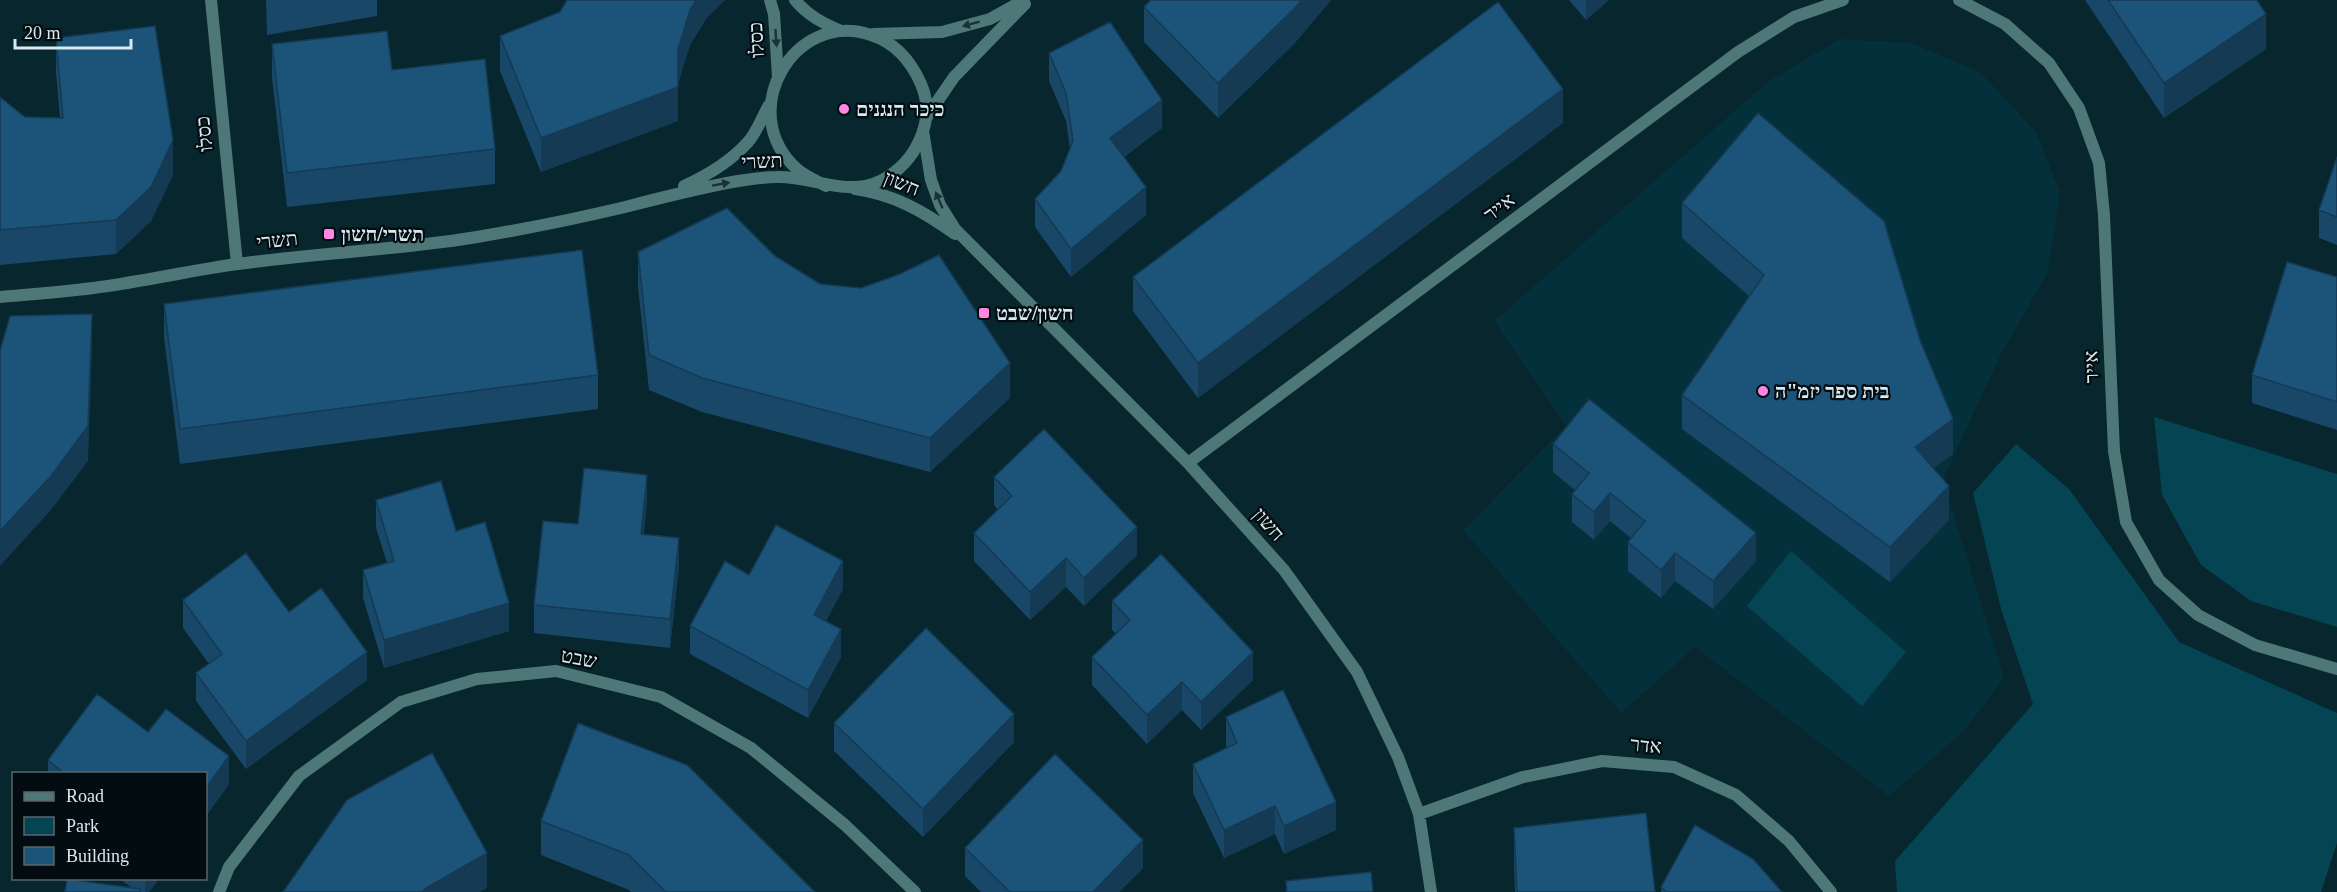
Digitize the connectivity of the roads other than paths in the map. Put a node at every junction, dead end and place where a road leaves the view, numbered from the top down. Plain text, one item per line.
1 (211, 0) edge
2 (770, 0) edge
3 (795, 0) edge
4 (1024, 0) edge
5 (1029, 0) edge
6 (1843, 0) edge
7 (1959, 0) edge
8 (841, 31) junction
9 (869, 34) junction
10 (778, 77) junction
11 (771, 101) junction
12 (924, 124) junction
13 (826, 186) junction
14 (842, 187) junction
15 (664, 196) junction
16 (973, 247) junction
17 (237, 264) junction
18 (0, 297) edge
19 (1188, 463) junction
20 (2337, 669) edge
21 (1419, 814) junction
22 (219, 892) edge
23 (915, 892) edge
24 (1431, 892) edge
25 (1831, 892) edge

1 - 17 street, כסלו
2 -> 10 street, כסלו
3 - 8 street
4 -> 9 street
5 - 12 street
6 - 19 street, אייר
7 - 20 street, אייר
8 - 9 street
8 - 10 street
9 - 12 street
10 - 11 street
11 - 13 street
11 - 15 street, תשרי
12 - 14 street
16 -> 12 street, חשון
13 - 14 street
15 -> 13 street, תשרי
14 - 16 street, חשון
15 - 17 street, תשרי
16 - 19 street, חשון
17 - 18 street, תשרי
19 - 21 street, חשון
21 - 24 street, חשון
21 - 25 street, אדר
22 - 23 street, שבט

